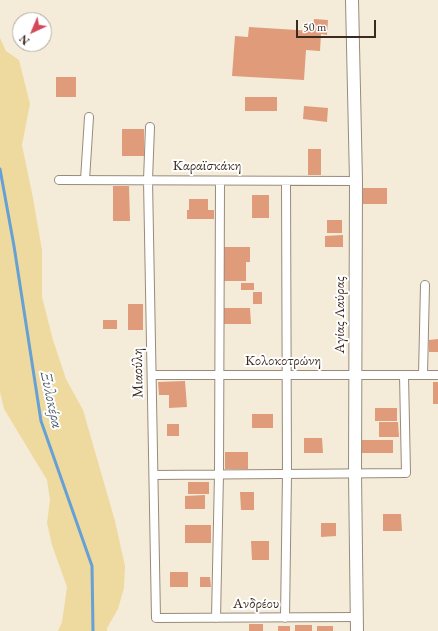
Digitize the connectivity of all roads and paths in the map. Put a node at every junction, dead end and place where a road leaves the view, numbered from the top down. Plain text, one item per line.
1 (352, 0) edge
2 (88, 117) dead end
3 (150, 127) dead end
4 (58, 180) dead end
5 (84, 180) junction
6 (148, 180) junction
7 (220, 181) junction
8 (286, 181) junction
9 (356, 181) junction
10 (425, 285) dead end
11 (152, 375) junction
12 (219, 375) junction
13 (287, 375) junction
14 (404, 375) junction
15 (423, 375) junction
16 (438, 375) edge
17 (356, 376) junction
18 (355, 473) junction
19 (219, 474) junction
20 (287, 474) junction
21 (154, 475) junction
22 (356, 617) junction
23 (156, 618) joint
24 (216, 618) junction
25 (285, 618) junction
26 (356, 631) edge

1 - 9 street, Αγίας Λαύρας
2 - 5 street
3 - 6 street, Μιαούλη
4 - 5 street, Καραϊσκάκη
5 - 6 street, Καραϊσκάκη
6 - 7 street, Καραϊσκάκη
6 - 11 street, Μιαούλη
7 - 8 street, Καραϊσκάκη
7 - 12 street
8 - 9 street, Καραϊσκάκη
8 - 13 street
9 - 17 street, Αγίας Λαύρας
10 - 15 street
11 - 12 street, Κολοκοτρώνη
11 - 21 street, Μιαούλη
12 - 13 street, Κολοκοτρώνη
12 - 19 street
13 - 17 street, Κολοκοτρώνη
13 - 20 street
14 - 15 street, Κολοκοτρώνη
14 - 17 street, Κολοκοτρώνη
14 - 18 street
15 - 16 street, Κολοκοτρώνη
17 - 18 street, Αγίας Λαύρας
18 - 20 street
18 - 22 street, Αγίας Λαύρας
19 - 20 street
19 - 21 street
19 - 24 street
20 - 25 street
21 - 23 street, Μιαούλη
22 - 25 street, Ανδρέου
22 - 26 street, Αγίας Λαύρας
23 - 24 street, Ανδρέου
24 - 25 street, Ανδρέου

